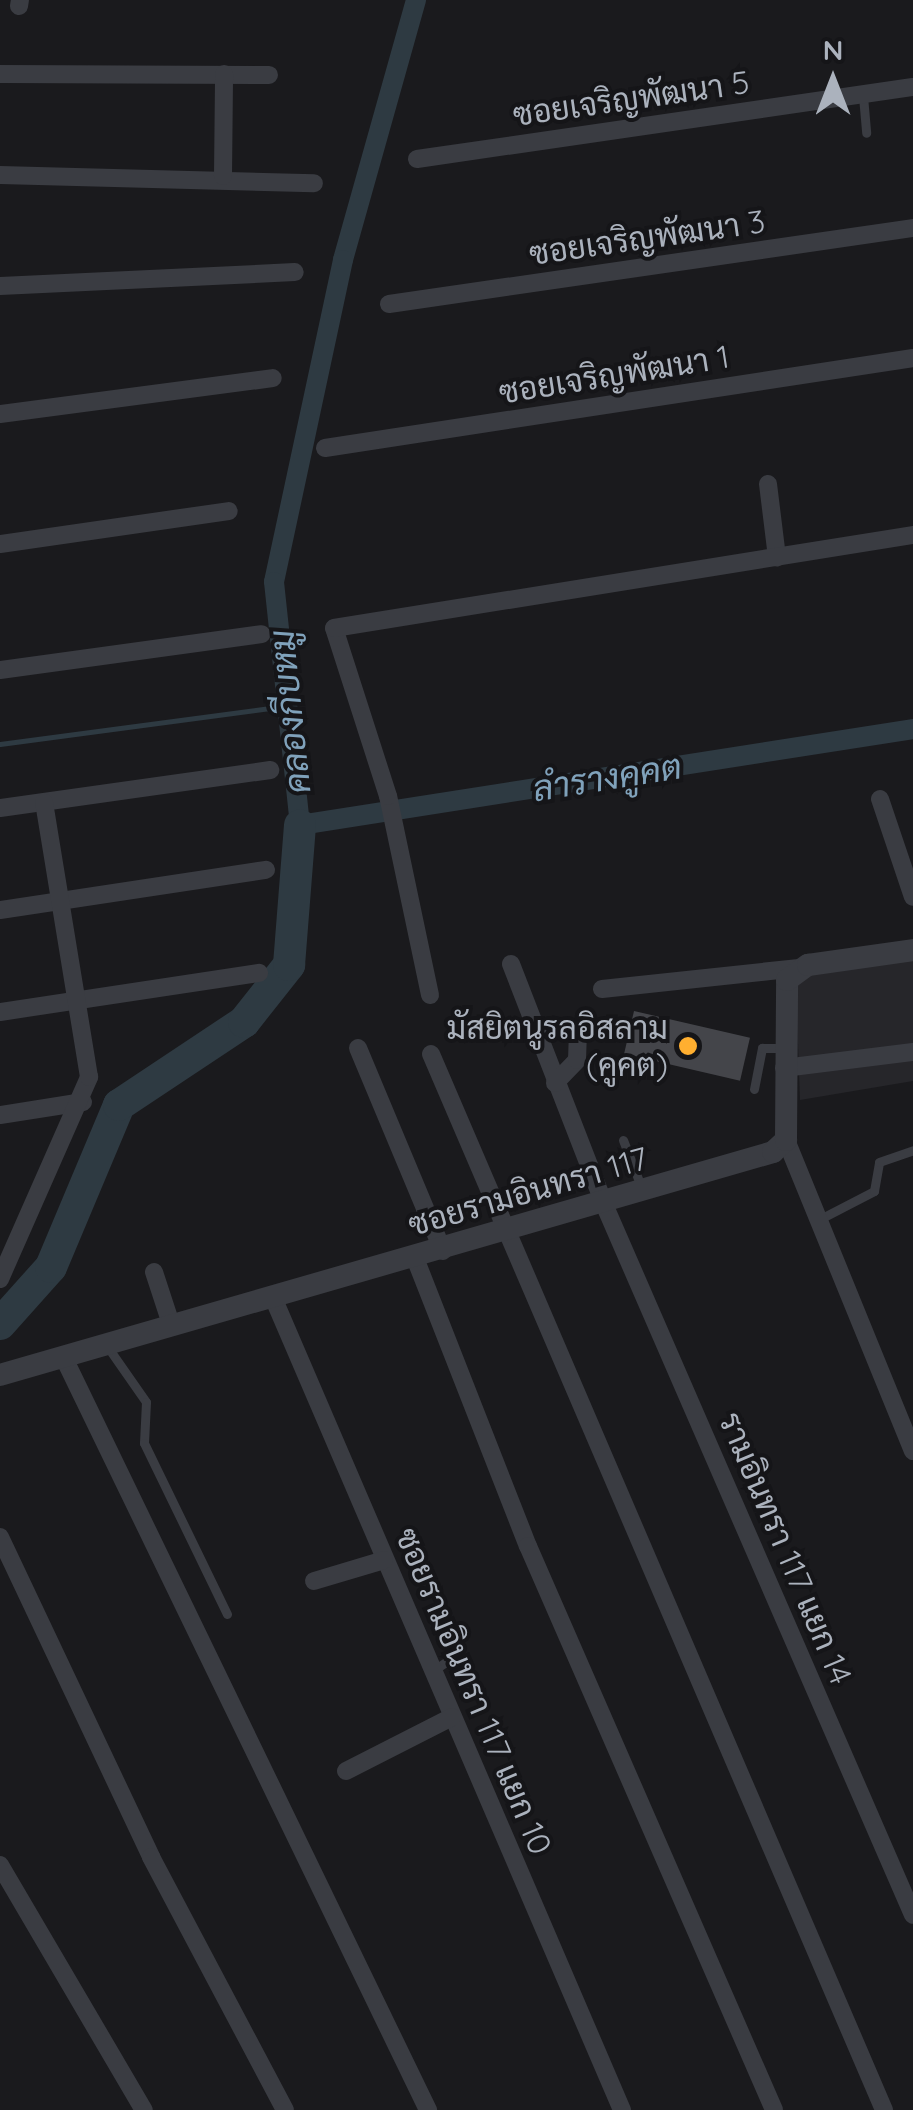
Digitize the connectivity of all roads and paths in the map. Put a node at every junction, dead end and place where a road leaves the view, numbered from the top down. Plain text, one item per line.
1 (0, 74) edge
2 (224, 74) junction
3 (269, 75) dead end
4 (913, 87) edge
5 (863, 94) junction
6 (866, 133) dead end
7 (416, 159) dead end
8 (0, 175) edge
9 (223, 176) junction
10 (314, 183) dead end
11 (913, 228) edge
12 (295, 272) dead end
13 (0, 286) edge
14 (389, 304) dead end
15 (913, 359) edge
16 (273, 378) dead end
17 (0, 414) edge
18 (324, 448) dead end
19 (768, 484) dead end
20 (229, 511) dead end
21 (913, 535) edge
22 (0, 544) edge
23 (777, 557) junction
24 (262, 634) dead end
25 (0, 670) edge
26 (270, 770) dead end
27 (880, 798) dead end
28 (44, 802) junction
29 (0, 808) edge
30 (266, 870) dead end
31 (913, 897) edge
32 (60, 902) junction
33 (0, 910) edge
34 (913, 950) edge
35 (511, 964) dead end
36 (797, 968) junction
37 (258, 973) dead end
38 (602, 989) dead end
39 (430, 995) dead end
40 (78, 1001) junction
41 (0, 1012) edge
42 (578, 1035) dead end
43 (358, 1048) dead end
44 (913, 1052) edge
45 (431, 1054) dead end
46 (784, 1058) junction
47 (555, 1084) junction
48 (754, 1089) dead end
49 (84, 1102) junction
50 (0, 1114) edge
51 (623, 1140) dead end
52 (786, 1140) junction
53 (913, 1150) edge
54 (643, 1192) junction
55 (604, 1204) junction
56 (820, 1219) junction
57 (508, 1235) junction
58 (443, 1251) junction
59 (415, 1258) junction
60 (154, 1272) dead end
61 (2, 1273) edge
62 (272, 1295) junction
63 (171, 1324) junction
64 (105, 1343) junction
65 (63, 1356) junction
66 (0, 1375) edge
67 (913, 1451) edge
68 (0, 1537) edge
69 (384, 1560) junction
70 (314, 1581) dead end
71 (227, 1614) dead end
72 (457, 1626) dead end
73 (431, 1671) junction
74 (452, 1718) junction
75 (346, 1771) dead end
76 (0, 1865) edge
77 (913, 1915) edge
78 (144, 2110) edge
79 (285, 2110) edge
80 (428, 2110) edge
81 (622, 2110) edge
82 (774, 2110) edge
83 (884, 2110) edge

1 - 2 street
2 - 3 street
2 - 9 street
4 - 5 street, ซอยเจริญพัฒนา 5
5 - 6 lane
5 - 7 street, ซอยเจริญพัฒนา 5
8 - 9 street
9 - 10 street
11 - 14 street, ซอยเจริญพัฒนา 3
12 - 13 street
15 - 18 street, ซอยเจริญพัฒนา 1
16 - 17 street
19 - 23 street
20 - 22 street
21 - 23 street
23 - 39 street
24 - 25 street
26 - 28 street
27 - 31 street
28 - 29 street
28 - 32 street
30 - 32 street
32 - 33 street
32 - 40 street
34 - 36 street
35 - 47 street, รามอินทรา 117 แยก 14
36 - 38 street
36 - 46 street
37 - 40 street
40 - 41 street
40 - 49 street
42 - 47 street
43 - 58 street
44 - 46 street
45 - 57 street
46 - 48 lane
46 - 52 street
47 - 55 street, รามอินทรา 117 แยก 14
49 - 50 street
49 - 61 street
51 - 54 lane
52 - 54 street, ซอยรามอินทรา 117
52 - 56 street
53 - 56 lane
54 - 55 street, ซอยรามอินทรา 117
55 - 57 street, ซอยรามอินทรา 117
55 - 77 street, รามอินทรา 117 แยก 14
56 - 67 street
57 - 58 street, ซอยรามอินทรา 117
57 - 83 street
58 - 59 street, ซอยรามอินทรา 117
59 - 62 street, ซอยรามอินทรา 117
59 - 82 street
60 - 63 street
62 - 63 street, ซอยรามอินทรา 117
62 - 69 street, ซอยรามอินทรา 117 แยก 10
63 - 64 street, ซอยรามอินทรา 117
64 - 65 street, ซอยรามอินทรา 117
64 - 71 lane
65 - 66 street, ซอยรามอินทรา 117
65 - 80 street
68 - 79 street
69 - 70 street
69 - 73 street, ซอยรามอินทรา 117 แยก 10
72 - 73 lane
73 - 74 street, ซอยรามอินทรา 117 แยก 10
74 - 75 street
74 - 81 street, ซอยรามอินทรา 117 แยก 10
76 - 78 street

